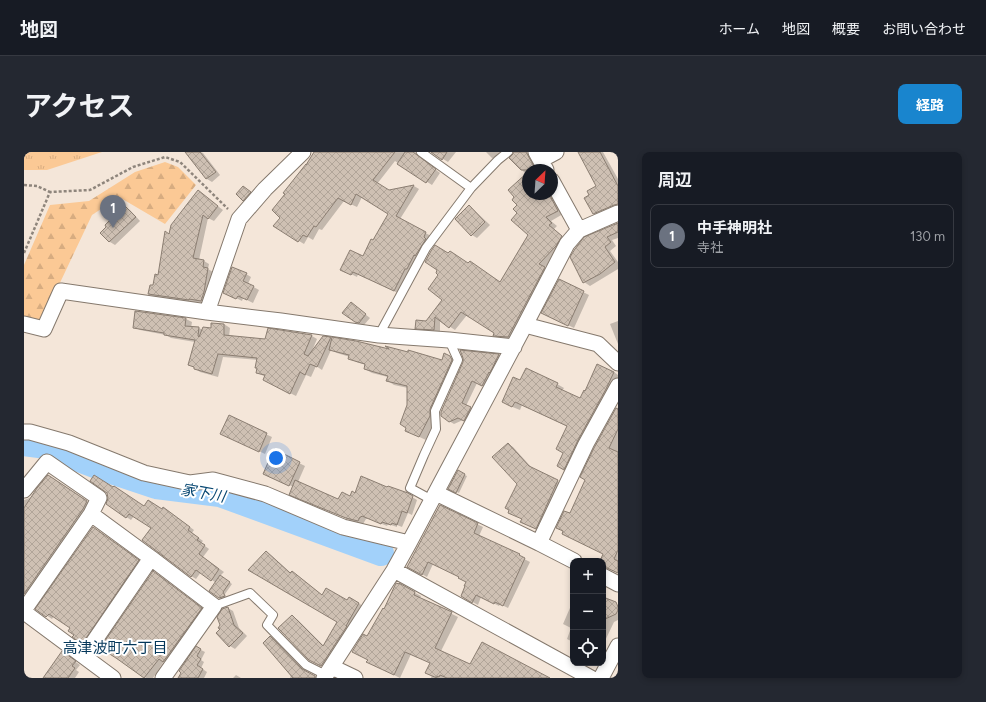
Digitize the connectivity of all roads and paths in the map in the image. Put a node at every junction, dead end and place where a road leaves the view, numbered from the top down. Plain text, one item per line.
1 (303, 152) edge
2 (421, 152) edge
3 (508, 152) edge
4 (556, 152) edge
5 (541, 161) edge
6 (24, 185) edge
7 (471, 188) junction
8 (50, 192) junction
9 (558, 192) edge
10 (618, 212) edge
11 (239, 219) junction
12 (578, 230) junction
13 (24, 253) edge
14 (207, 312) junction
15 (24, 324) edge
16 (525, 324) junction
17 (379, 335) junction
18 (449, 340) junction
19 (514, 347) junction
20 (618, 363) edge
21 (618, 386) edge
22 (24, 432) edge
23 (24, 490) edge
24 (434, 497) junction
25 (91, 514) junction
26 (409, 543) junction
27 (539, 543) junction
28 (151, 558) junction
29 (570, 559) edge
30 (394, 570) junction
31 (606, 578) edge
32 (618, 584) edge
33 (214, 606) junction
34 (24, 611) edge
35 (618, 646) edge
36 (84, 656) junction
37 (94, 672) edge
38 (327, 673) edge
39 (113, 678) edge
40 (163, 678) edge
41 (355, 678) edge
42 (591, 678) edge
43 (601, 678) edge

1 - 11 street
2 - 7 lane
3 - 7 lane
4 - 5 street
6 - 8 path
7 - 17 lane
8 - 11 path
8 - 13 path
9 - 12 street
10 - 12 street
11 - 14 street
12 - 16 street
14 - 15 street
14 - 17 street
16 - 19 street
16 - 20 street
17 - 18 street
18 - 19 street
18 - 24 lane
19 - 24 street
21 - 27 street
22 - 26 street
23 - 25 street
24 - 26 street
24 - 27 street
25 - 28 street
25 - 34 street
26 - 30 street
27 - 29 street
28 - 33 street
28 - 36 street
30 - 38 street
30 - 42 street
31 - 32 street
33 - 38 lane
33 - 40 street
34 - 36 street
35 - 43 street
36 - 37 street
37 - 39 street
38 - 41 street

